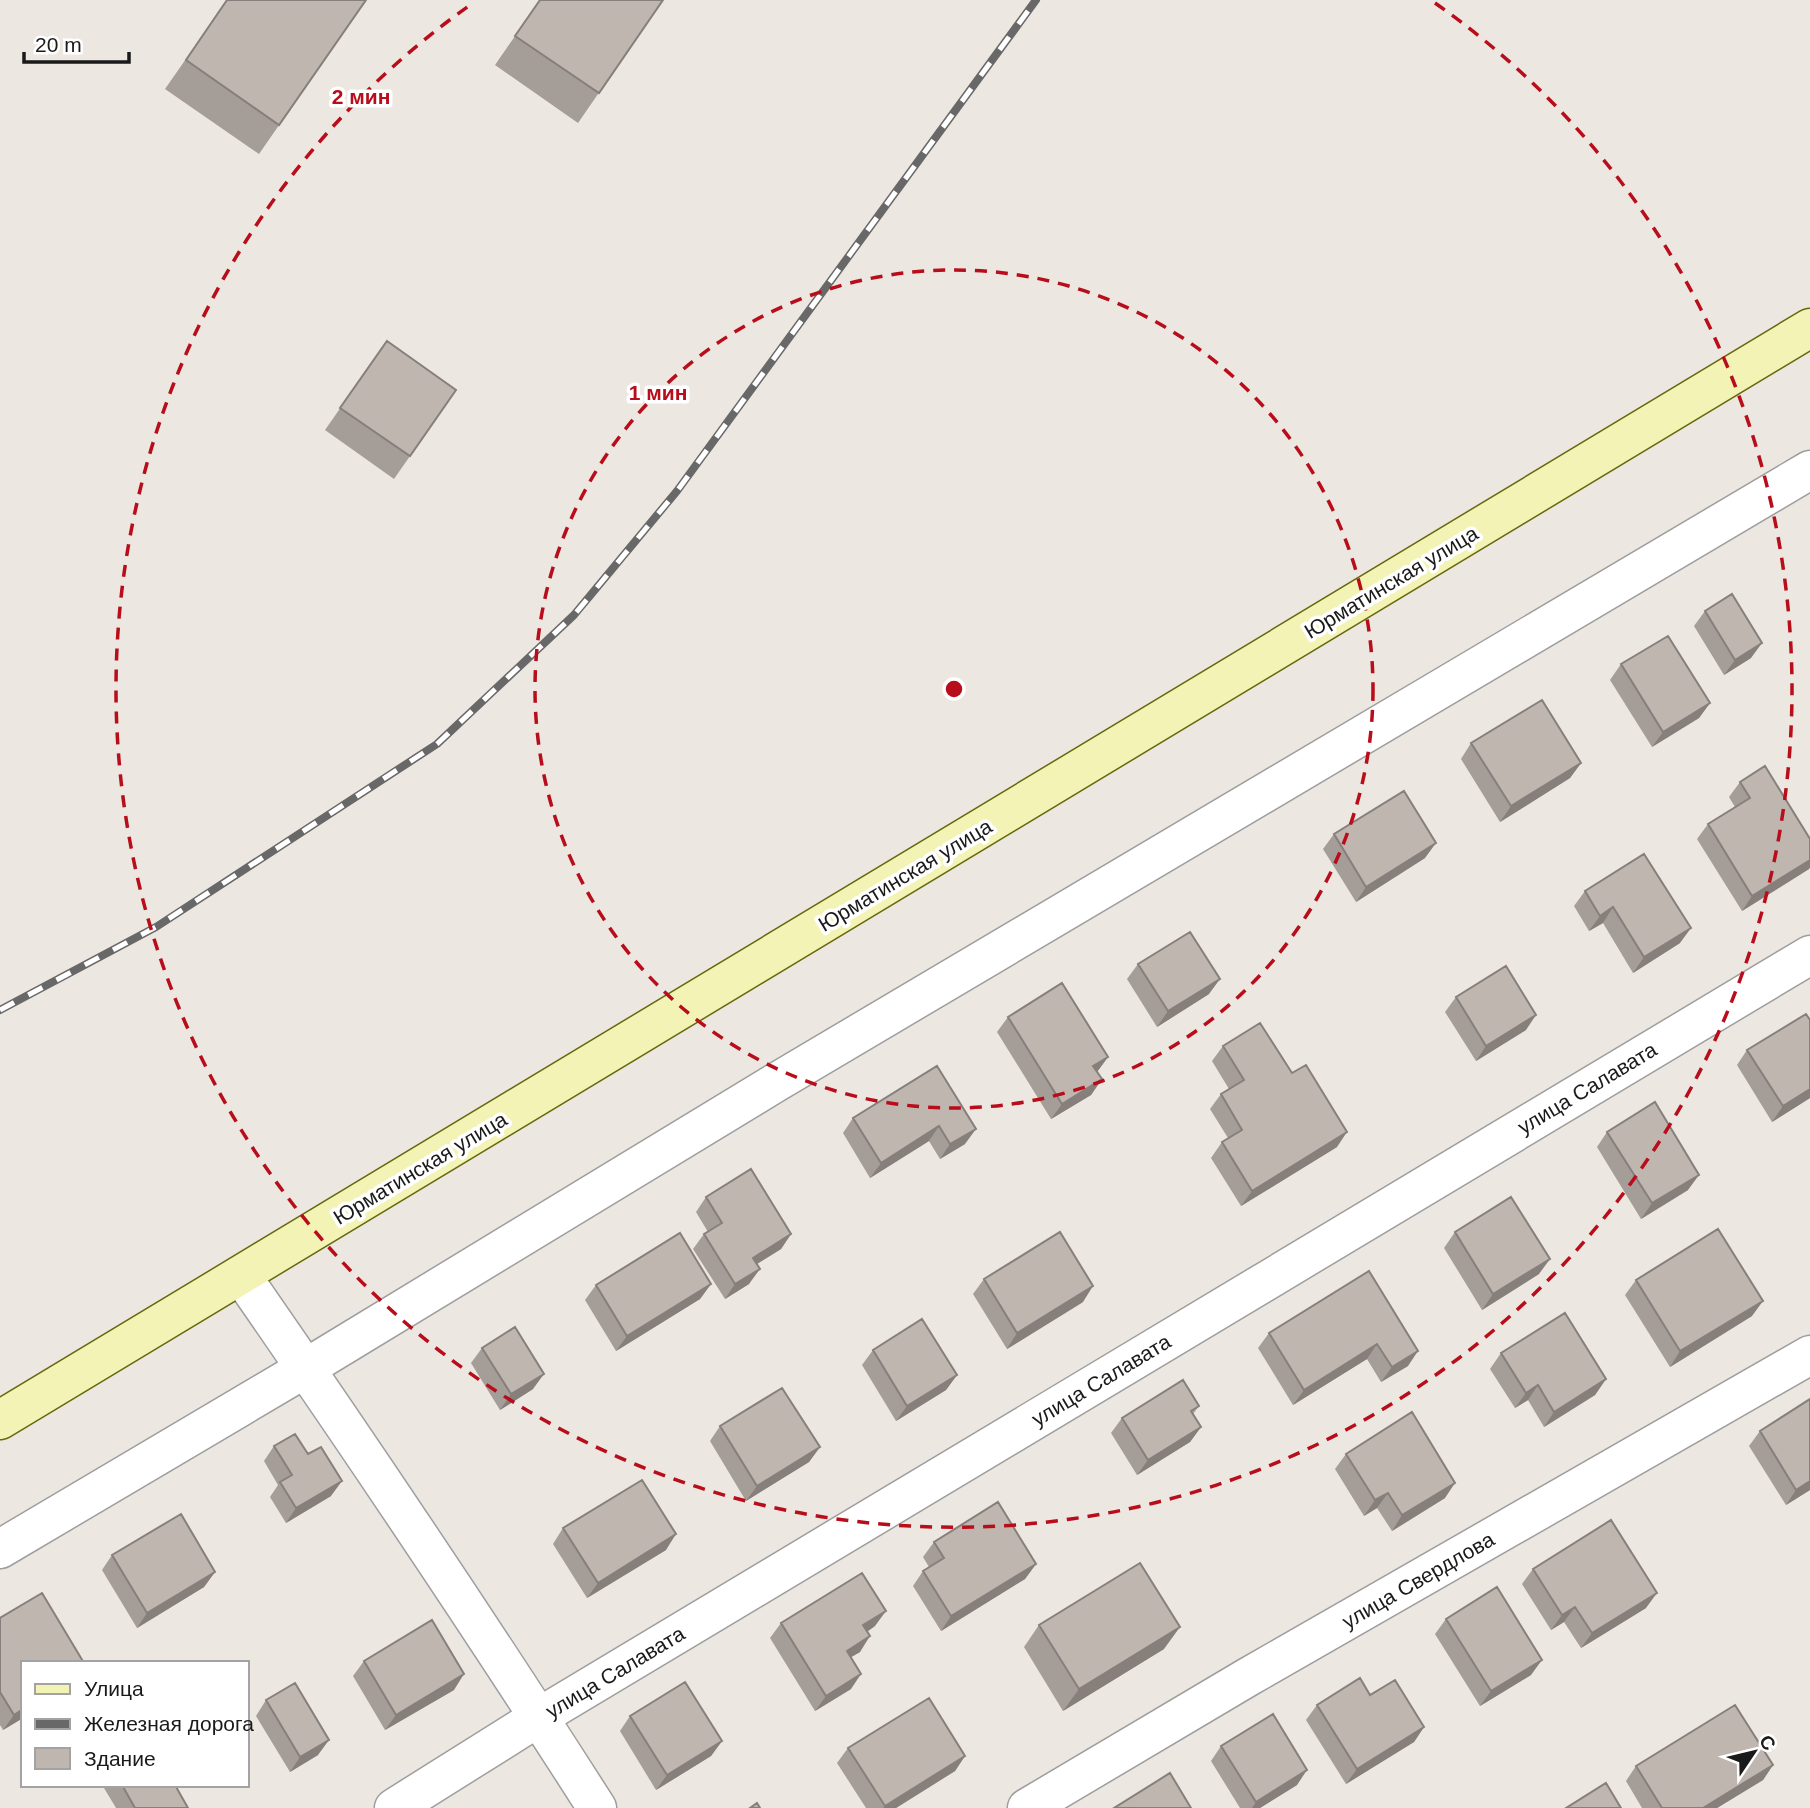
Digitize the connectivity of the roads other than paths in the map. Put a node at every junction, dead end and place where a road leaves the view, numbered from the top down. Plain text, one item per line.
1 (1810, 328) edge
2 (1810, 470) edge
3 (1810, 955) edge
4 (241, 1275) junction
5 (1810, 1355) edge
6 (306, 1368) junction
7 (0, 1420) edge
8 (0, 1549) edge
9 (539, 1717) junction
10 (394, 1808) edge
11 (597, 1808) edge
12 (1027, 1808) edge

1 - 4 main road, Юрматинская улица
2 - 6 street
3 - 9 street, улица Салавата
4 - 6 street
4 - 7 main road, Юрматинская улица
5 - 12 street, улица Свердлова
6 - 8 street
6 - 9 street
9 - 10 street, улица Салавата
9 - 11 street

